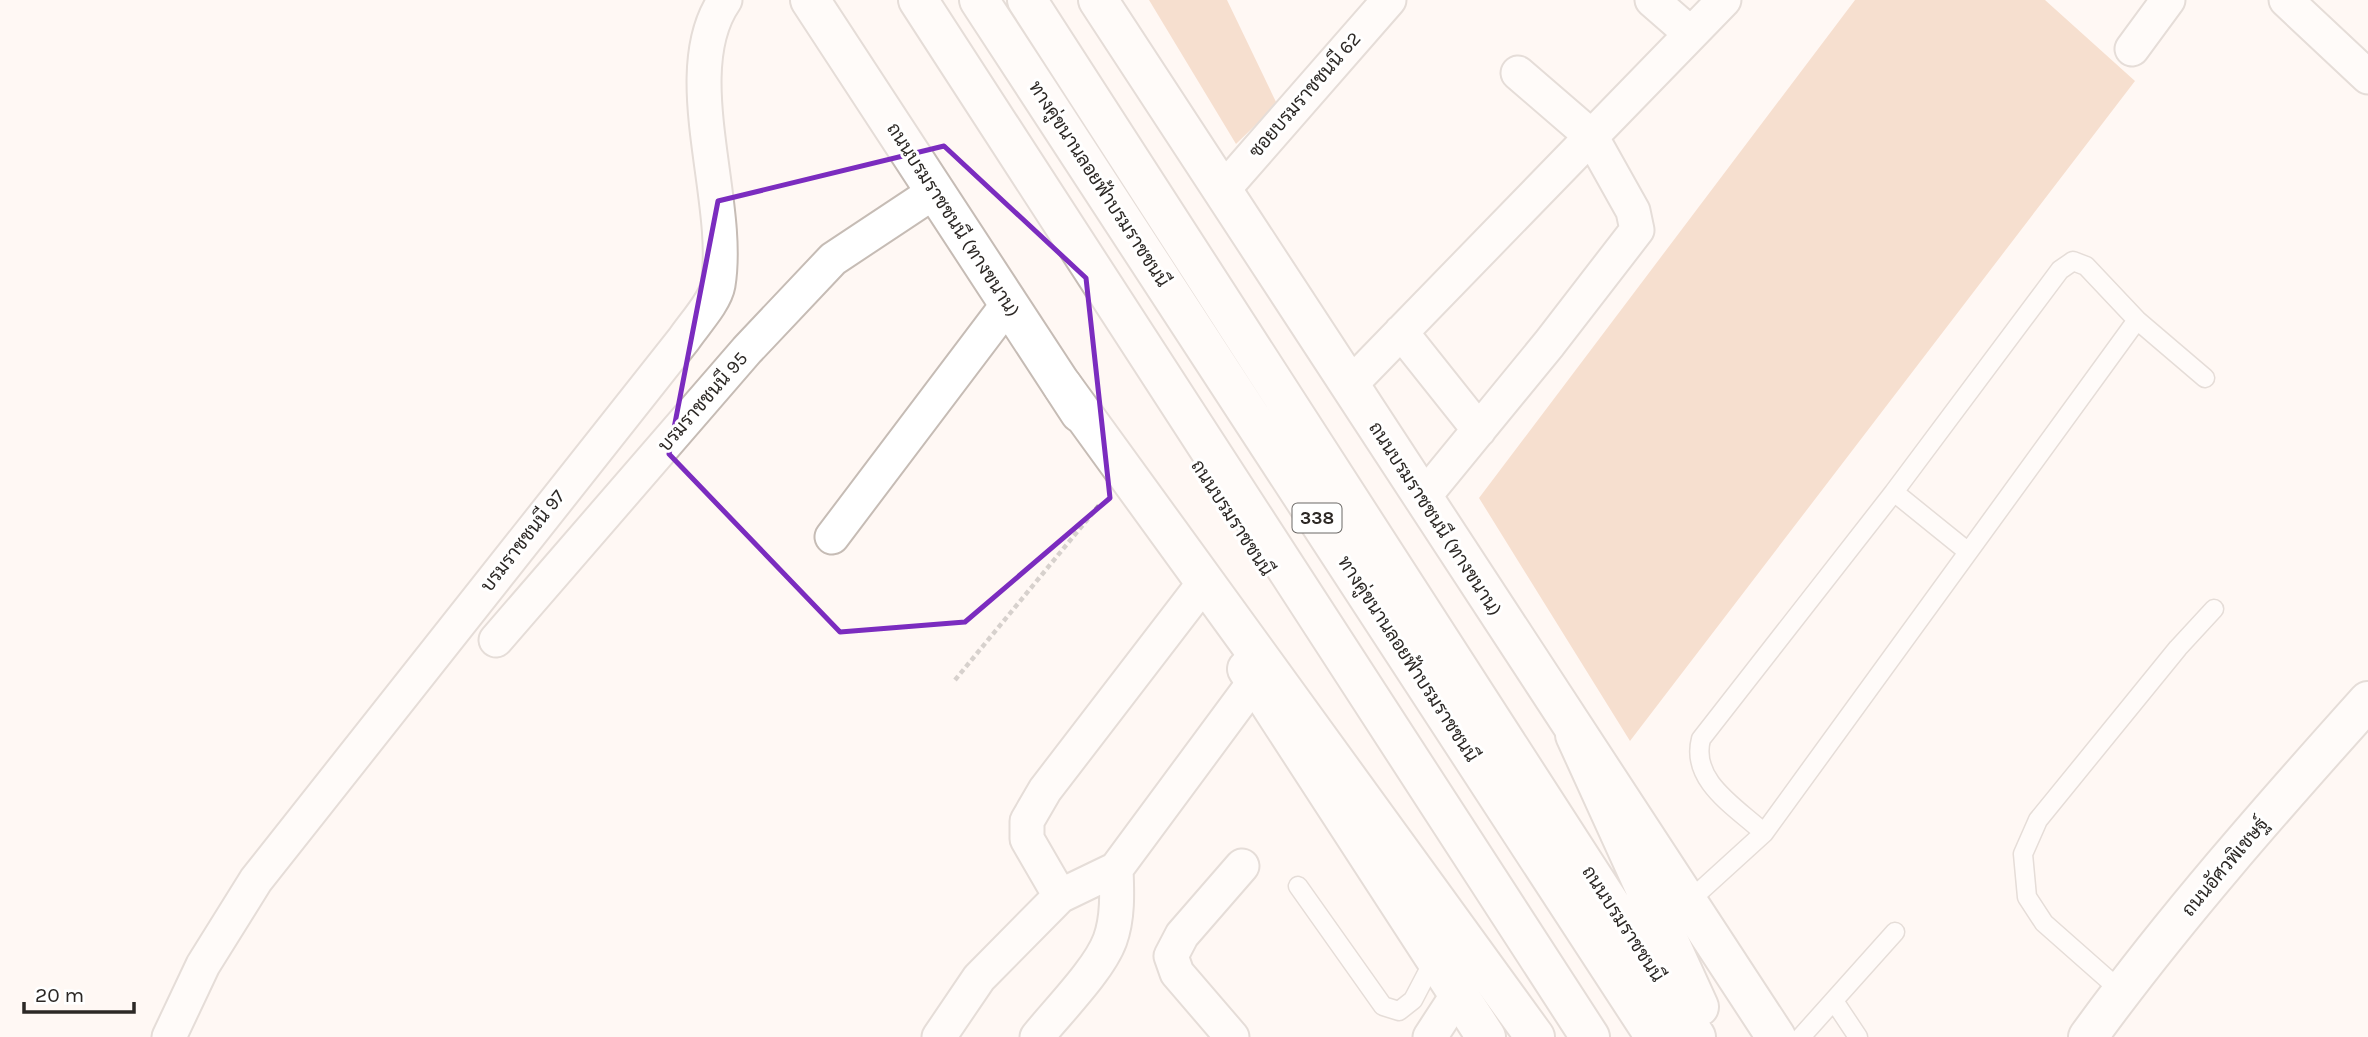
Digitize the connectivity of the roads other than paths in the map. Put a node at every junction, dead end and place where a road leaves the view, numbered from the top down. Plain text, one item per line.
1 (725, 0) edge
2 (810, 0) edge
3 (896, 0) edge
4 (918, 0) edge
5 (979, 0) edge
6 (1027, 0) edge
7 (1098, 0) edge
8 (1389, 0) edge
9 (1652, 0) edge
10 (1724, 0) edge
11 (2168, 0) edge
12 (2286, 0) edge
13 (1691, 34) junction
14 (2132, 49) dead end
15 (1518, 74) dead end
16 (2368, 77) edge
17 (1591, 136) junction
18 (1222, 191) junction
19 (934, 192) junction
20 (1008, 304) junction
21 (2137, 320) junction
22 (1402, 332) junction
23 (2205, 378) dead end
24 (1062, 385) junction
25 (1349, 386) junction
26 (1479, 430) junction
27 (1894, 492) junction
28 (1422, 499) junction
29 (832, 537) dead end
30 (1967, 551) junction
31 (1197, 592) junction
32 (2214, 609) dead end
33 (496, 640) dead end
34 (1255, 681) junction
35 (2368, 702) edge
36 (1575, 734) junction
37 (1764, 832) junction
38 (1242, 866) dead end
39 (1116, 869) junction
40 (1298, 886) dead end
41 (1060, 896) junction
42 (1687, 903) junction
43 (1895, 932) dead end
44 (1435, 958) junction
45 (2121, 991) junction
46 (1458, 994) junction
47 (1834, 1001) junction
48 (169, 1037) edge
49 (939, 1037) edge
50 (1037, 1037) edge
51 (1232, 1037) edge
52 (1430, 1037) edge
53 (1486, 1037) edge
54 (1535, 1037) edge
55 (1567, 1037) edge
56 (1590, 1037) edge
57 (1655, 1037) edge
58 (1696, 1037) edge
59 (1713, 1037) edge
60 (1776, 1037) edge
61 (1801, 1037) edge
62 (1858, 1037) edge
63 (2088, 1037) edge

1 - 48 street, บรมราชชนนี 97
2 - 19 main road, ถนนบรมราชชนนี (ทางขนาน)
3 - 55 main road, ถนนบรมราชชนนี
4 - 56 main road, 338
5 - 57 main road, ทางคู่ขนานลอยฟ้าบรมราชชนนี / 338
6 - 58 main road, ถนนบรมราชชนนี / 338
7 - 18 main road, ถนนบรมราชชนนี (ทางขนาน)
8 - 18 street, ซอยบรมราชชนนี 62
9 - 13 street
10 - 13 street
11 - 14 street
12 - 16 street
13 - 17 street
15 - 17 street
17 - 22 street
17 - 26 street
18 - 25 main road, ถนนบรมราชชนนี (ทางขนาน)
19 - 20 main road, ถนนบรมราชชนนี (ทางขนาน)
19 - 33 street, บรมราชชนนี 95
20 - 24 main road, ถนนบรมราชชนนี (ทางขนาน)
20 - 29 street
21 - 23 lane
21 - 27 lane
21 - 30 lane
22 - 25 street
22 - 26 street
24 - 31 main road, ถนนบรมราชชนนี (ทางขนาน)
24 - 54 main road
25 - 28 main road, ถนนบรมราชชนนี (ทางขนาน)
26 - 28 street
27 - 30 lane
27 - 37 lane
28 - 36 main road, ถนนบรมราชชนนี (ทางขนาน)
30 - 37 lane
31 - 34 main road, ถนนบรมราชชนนี (ทางขนาน)
31 - 41 street
32 - 45 lane
34 - 39 street
34 - 44 main road, ถนนบรมราชชนนี (ทางขนาน)
35 - 45 main road, ถนนอัศวพิเชษฐ์
36 - 42 main road, ถนนบรมราชชนนี (ทางขนาน)
36 - 59 main road
37 - 42 lane
38 - 51 street
39 - 41 street
39 - 50 street
40 - 44 lane
41 - 49 street
42 - 60 main road, ถนนบรมราชชนนี (ทางขนาน)
43 - 47 lane
44 - 46 main road, ถนนบรมราชชนนี (ทางขนาน)
45 - 63 main road, ถนนอัศวพิเชษฐ์
46 - 52 street
46 - 53 main road, ถนนบรมราชชนนี (ทางขนาน)
47 - 61 lane
47 - 62 lane

